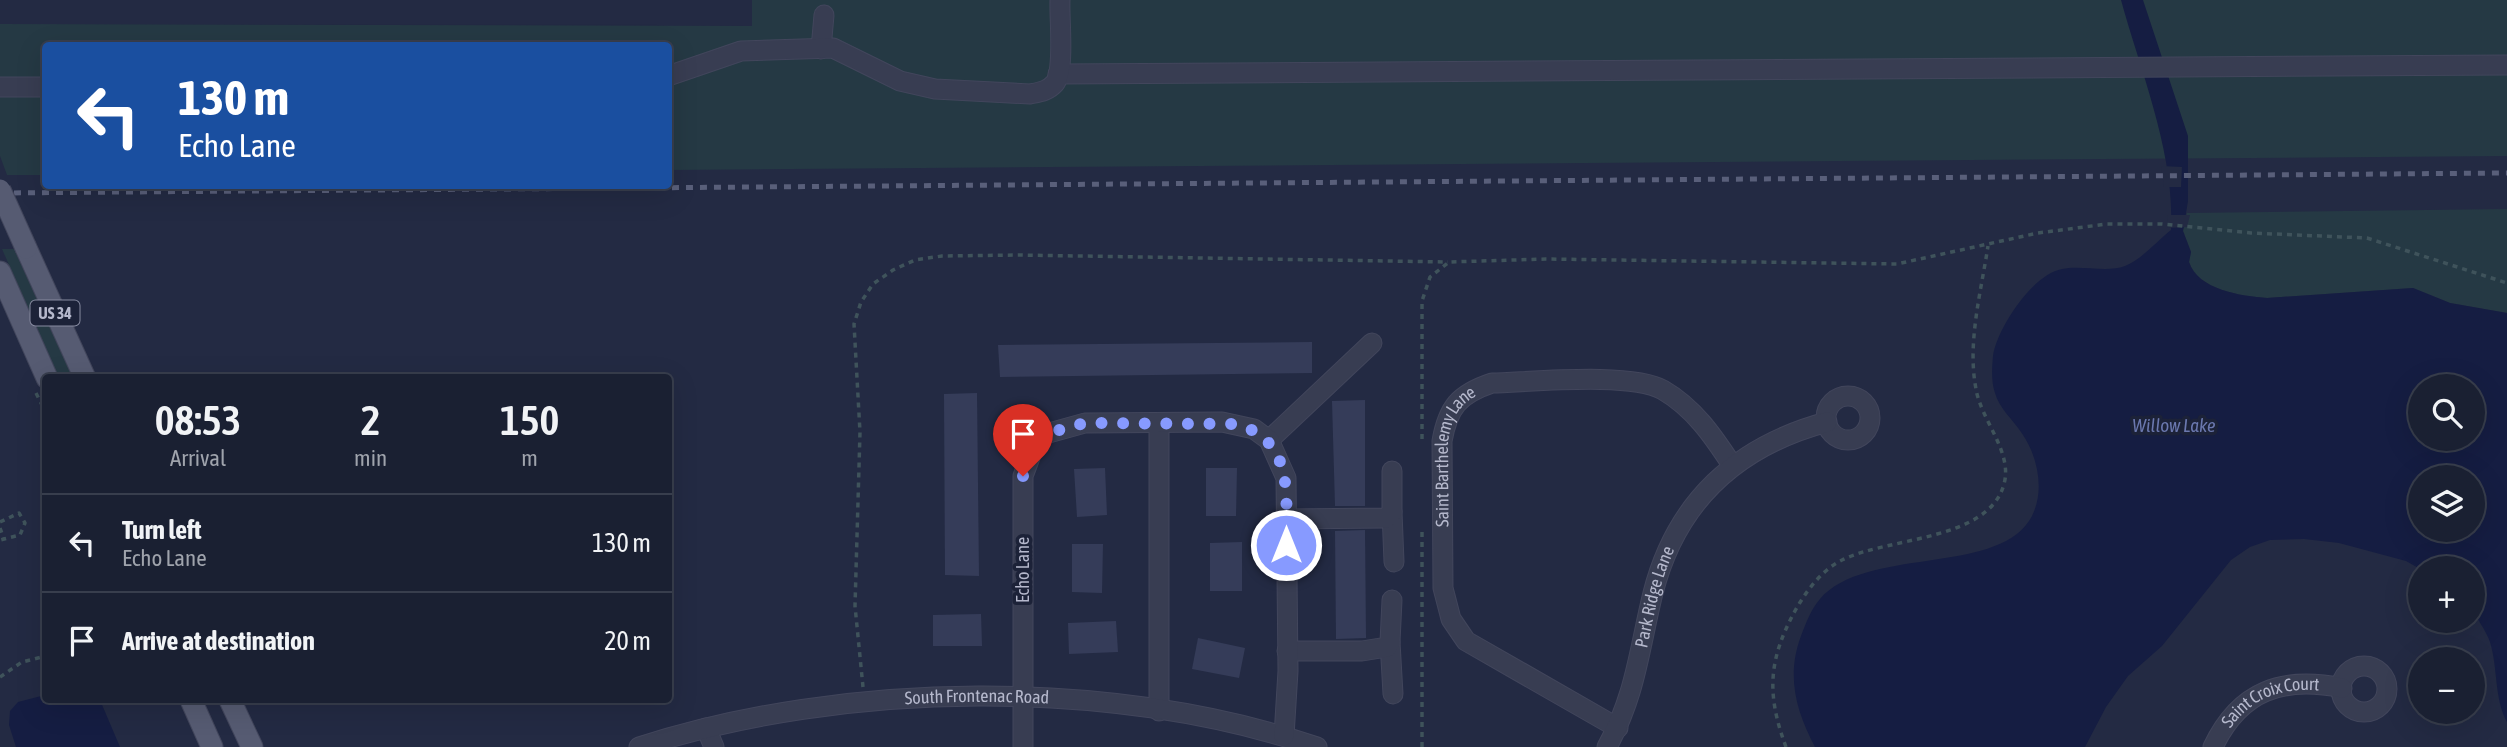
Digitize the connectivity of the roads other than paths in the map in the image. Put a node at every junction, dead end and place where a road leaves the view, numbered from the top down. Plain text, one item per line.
1 (1059, 0) edge
2 (824, 15) dead end
3 (821, 49) junction
4 (2507, 65) edge
5 (1058, 74) junction
6 (672, 75) edge
7 (0, 87) edge
8 (42, 87) edge
9 (0, 190) edge
10 (0, 272) edge
11 (1372, 343) dead end
12 (45, 374) edge
13 (83, 374) edge
14 (1827, 422) dead end
15 (1159, 423) junction
16 (1269, 440) junction
17 (1732, 465) junction
18 (1392, 471) dead end
19 (1392, 512) junction
20 (1286, 519) junction
21 (1394, 562) dead end
22 (1392, 600) dead end
23 (1390, 642) junction
24 (1287, 651) junction
25 (2342, 688) dead end
26 (1393, 694) dead end
27 (1024, 697) junction
28 (192, 703) edge
29 (231, 703) edge
30 (1159, 711) junction
31 (1618, 727) junction
32 (706, 728) junction
33 (1299, 743) edge
34 (212, 747) edge
35 (252, 747) edge
36 (639, 747) edge
37 (714, 747) edge
38 (1023, 747) edge
39 (1607, 747) edge
40 (2213, 747) edge

1 - 5 street
2 - 3 street
3 - 5 street
3 - 6 street
4 - 5 street
7 - 8 street
9 - 13 main road, US 34, bridge
10 - 12 main road, US 34
11 - 16 street
14 - 17 street, Park Ridge Lane
15 - 16 street, Echo Lane
15 - 27 street, Echo Lane
15 - 30 street
16 - 20 street
17 - 31 street, Park Ridge Lane
17 - 31 street, Saint Barthelemy Lane
18 - 19 street
19 - 20 street
19 - 21 street
20 - 24 street
22 - 23 street
23 - 24 street
23 - 26 street
24 - 33 street
25 - 40 street, Saint Croix Court
27 - 30 street, South Frontenac Road
27 - 32 street, South Frontenac Road
27 - 38 street
28 - 34 main road
29 - 35 main road
30 - 33 street, South Frontenac Road
31 - 39 street, Park Ridge Lane
32 - 36 street, South Frontenac Road
32 - 37 street

